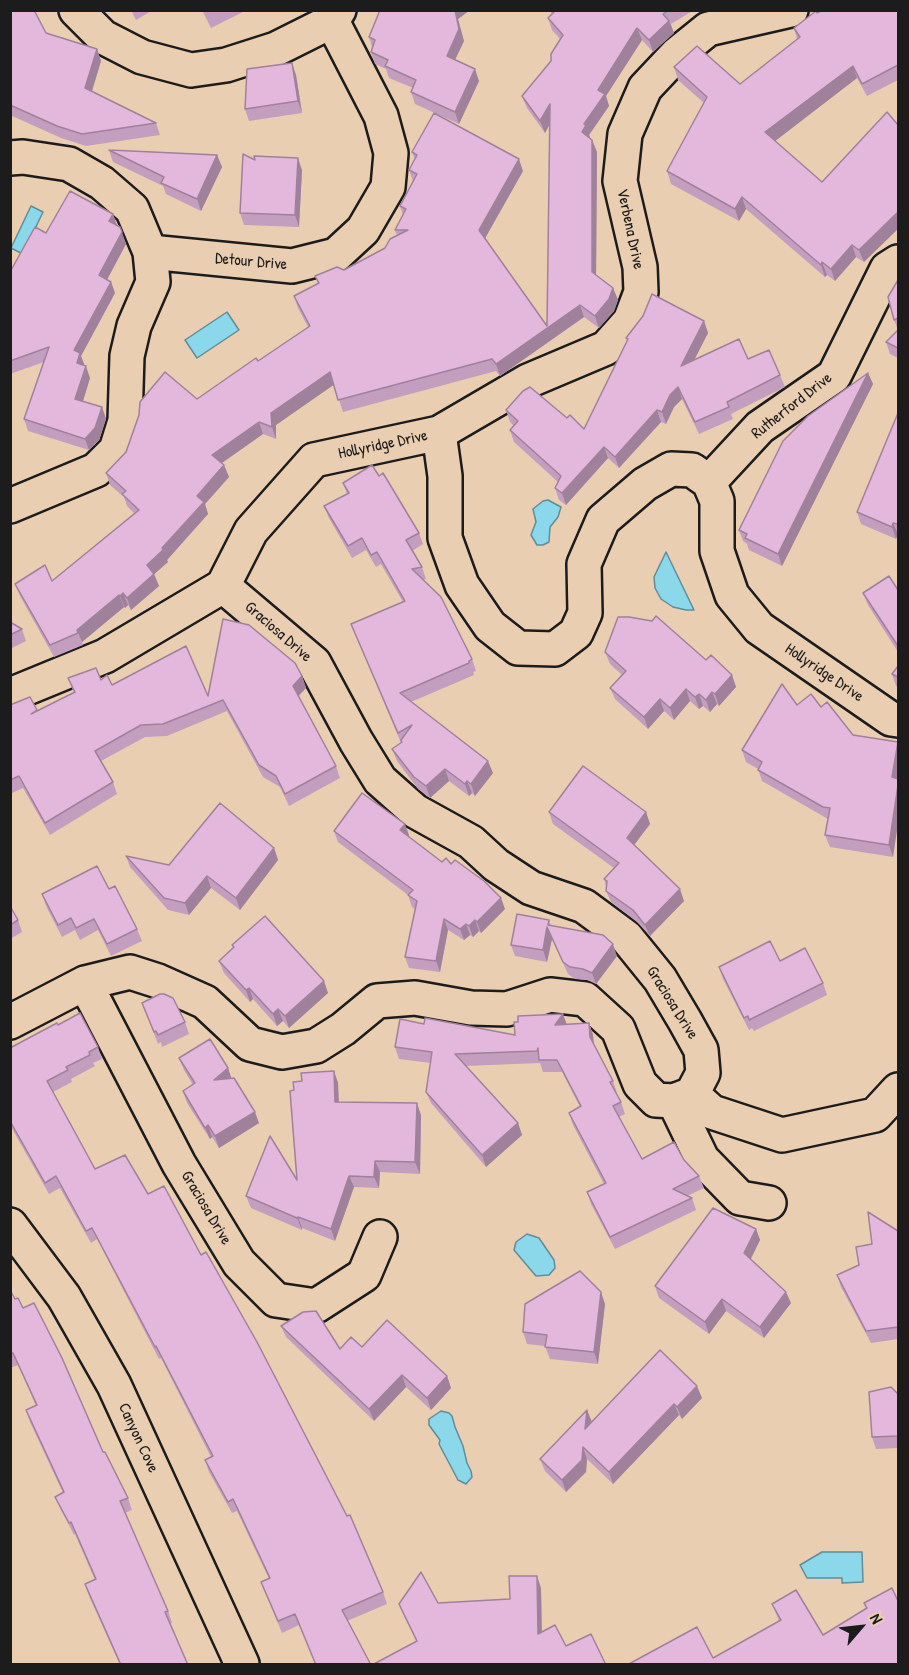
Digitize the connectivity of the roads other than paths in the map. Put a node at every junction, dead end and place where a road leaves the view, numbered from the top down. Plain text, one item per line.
1 (76, 10) edge
2 (791, 10) edge
3 (335, 16) edge
4 (10, 158) edge
5 (150, 252) junction
6 (898, 262) edge
7 (439, 433) junction
8 (709, 482) junction
9 (10, 506) edge
10 (223, 586) junction
11 (10, 695) edge
12 (898, 720) edge
13 (85, 983) junction
14 (10, 1022) edge
15 (898, 1090) edge
16 (683, 1097) junction
17 (769, 1203) dead end
18 (10, 1225) edge
19 (380, 1237) dead end
20 (242, 1665) edge

1 - 3 street
2 - 7 street, Verbena Drive
3 - 5 street, Detour Drive
4 - 5 street
5 - 9 street
6 - 8 street, Rutherford Drive
7 - 8 street, Hollyridge Drive
7 - 10 street, Hollyridge Drive
8 - 12 street, Hollyridge Drive
10 - 11 street
10 - 16 street, Graciosa Drive
13 - 14 street
13 - 16 street
13 - 19 street, Graciosa Drive
15 - 16 street
16 - 17 street
18 - 20 street, Canyon Cove

